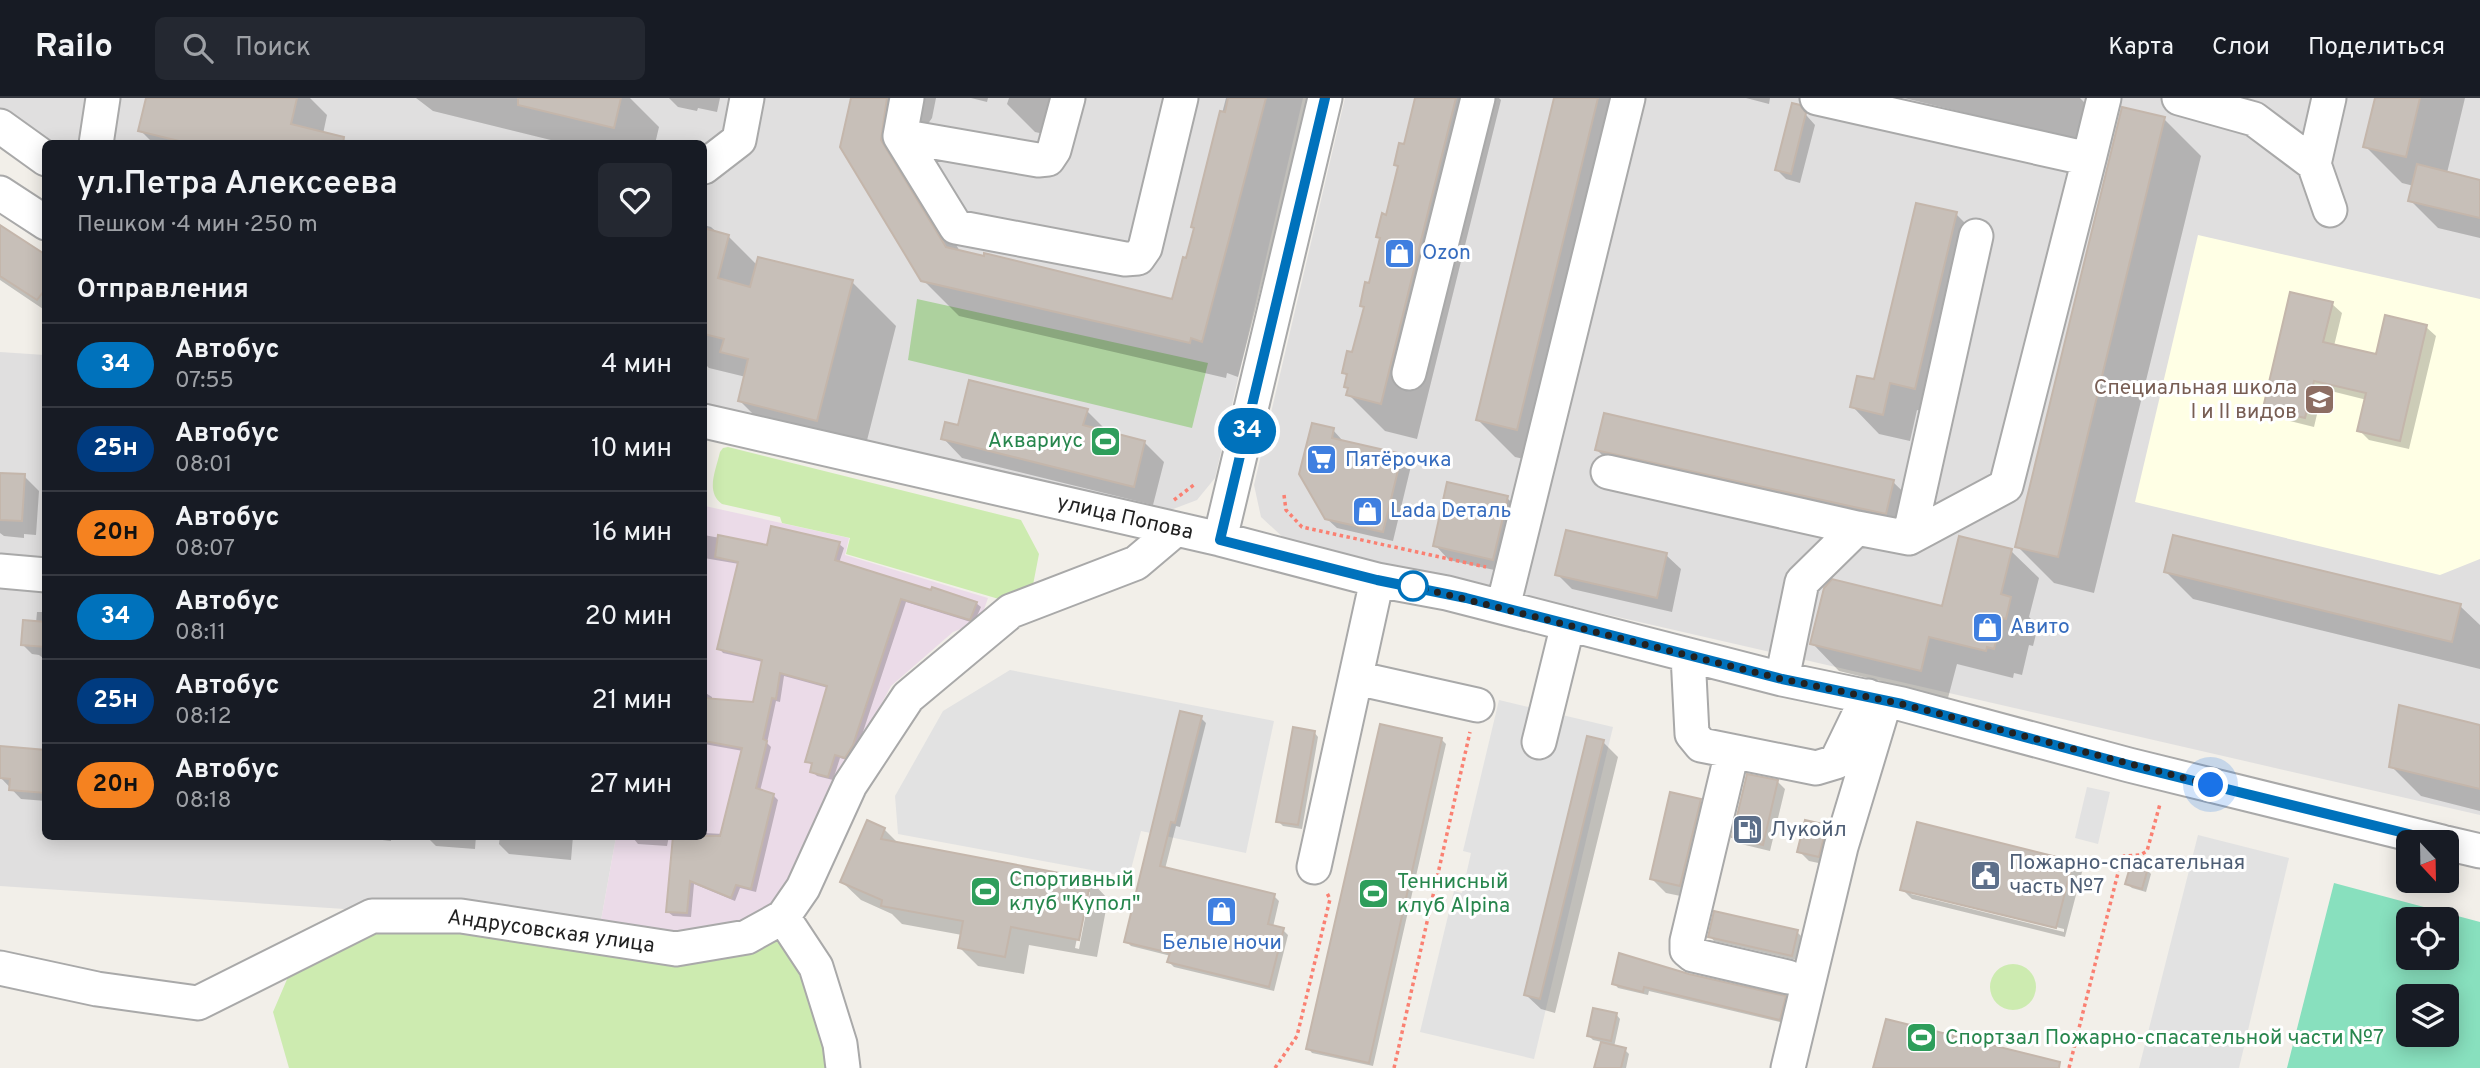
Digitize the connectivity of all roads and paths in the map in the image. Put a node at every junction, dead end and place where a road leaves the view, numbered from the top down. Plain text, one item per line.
1 (103, 98) edge
2 (747, 98) edge
3 (907, 98) edge
4 (1068, 98) edge
5 (1181, 98) edge
6 (1325, 98) edge
7 (1478, 98) edge
8 (1628, 98) edge
9 (1817, 98) edge
10 (2104, 98) edge
11 (2179, 98) edge
12 (2329, 98) edge
13 (0, 126) edge
14 (900, 136) junction
15 (97, 140) edge
16 (42, 156) edge
17 (2089, 159) junction
18 (2314, 164) junction
19 (707, 165) edge
20 (0, 193) edge
21 (2330, 210) dead end
22 (42, 220) edge
23 (1976, 236) dead end
24 (1409, 373) dead end
25 (707, 422) edge
26 (1608, 472) dead end
27 (1284, 495) dead end
28 (1857, 528) junction
29 (1175, 530) junction
30 (1909, 538) junction
31 (1220, 540) junction
32 (0, 570) edge
33 (1512, 572) junction
34 (42, 575) edge
35 (1377, 580) junction
36 (1503, 607) junction
37 (1568, 624) junction
38 (1688, 655) junction
39 (1356, 678) junction
40 (1782, 679) junction
41 (1877, 698) junction
42 (1477, 705) joint
43 (1539, 742) dead end
44 (1732, 751) junction
45 (2160, 804) dead end
46 (2396, 830) edge
47 (2459, 846) edge
48 (2480, 851) edge
49 (1314, 867) joint
50 (783, 917) junction
51 (0, 968) edge
52 (1788, 977) dead end
53 (843, 1068) edge
54 (1275, 1068) edge
55 (1394, 1068) edge
56 (1788, 1068) edge
57 (2069, 1068) edge

1 - 15 street
2 - 19 street
3 - 14 street
4 - 14 street
5 - 14 street
6 - 31 street
7 - 24 street
8 - 33 street
9 - 17 street
10 - 17 street
11 - 18 street
12 - 18 street
13 - 16 street
17 - 30 street
18 - 21 street
20 - 22 street
23 - 30 street
25 - 29 street, улица Попова
26 - 28 street
27 - 33 path
28 - 30 street
28 - 40 street
29 - 31 street, улица Попова
29 - 50 street
31 - 35 street, улица Попова
32 - 34 street
33 - 36 street
35 - 36 street, улица Попова
35 - 39 street
36 - 37 street, улица Попова
37 - 38 street, улица Попова
37 - 43 street
38 - 40 street, улица Попова
38 - 44 street
39 - 42 street
39 - 49 street
40 - 41 street, улица Попова
41 - 44 street
41 - 46 street, улица Попова
41 - 56 street
42 - 55 path
44 - 52 street
45 - 57 path
47 - 48 street, улица Попова
49 - 54 path
50 - 51 street, Андрусовская улица
50 - 53 street

